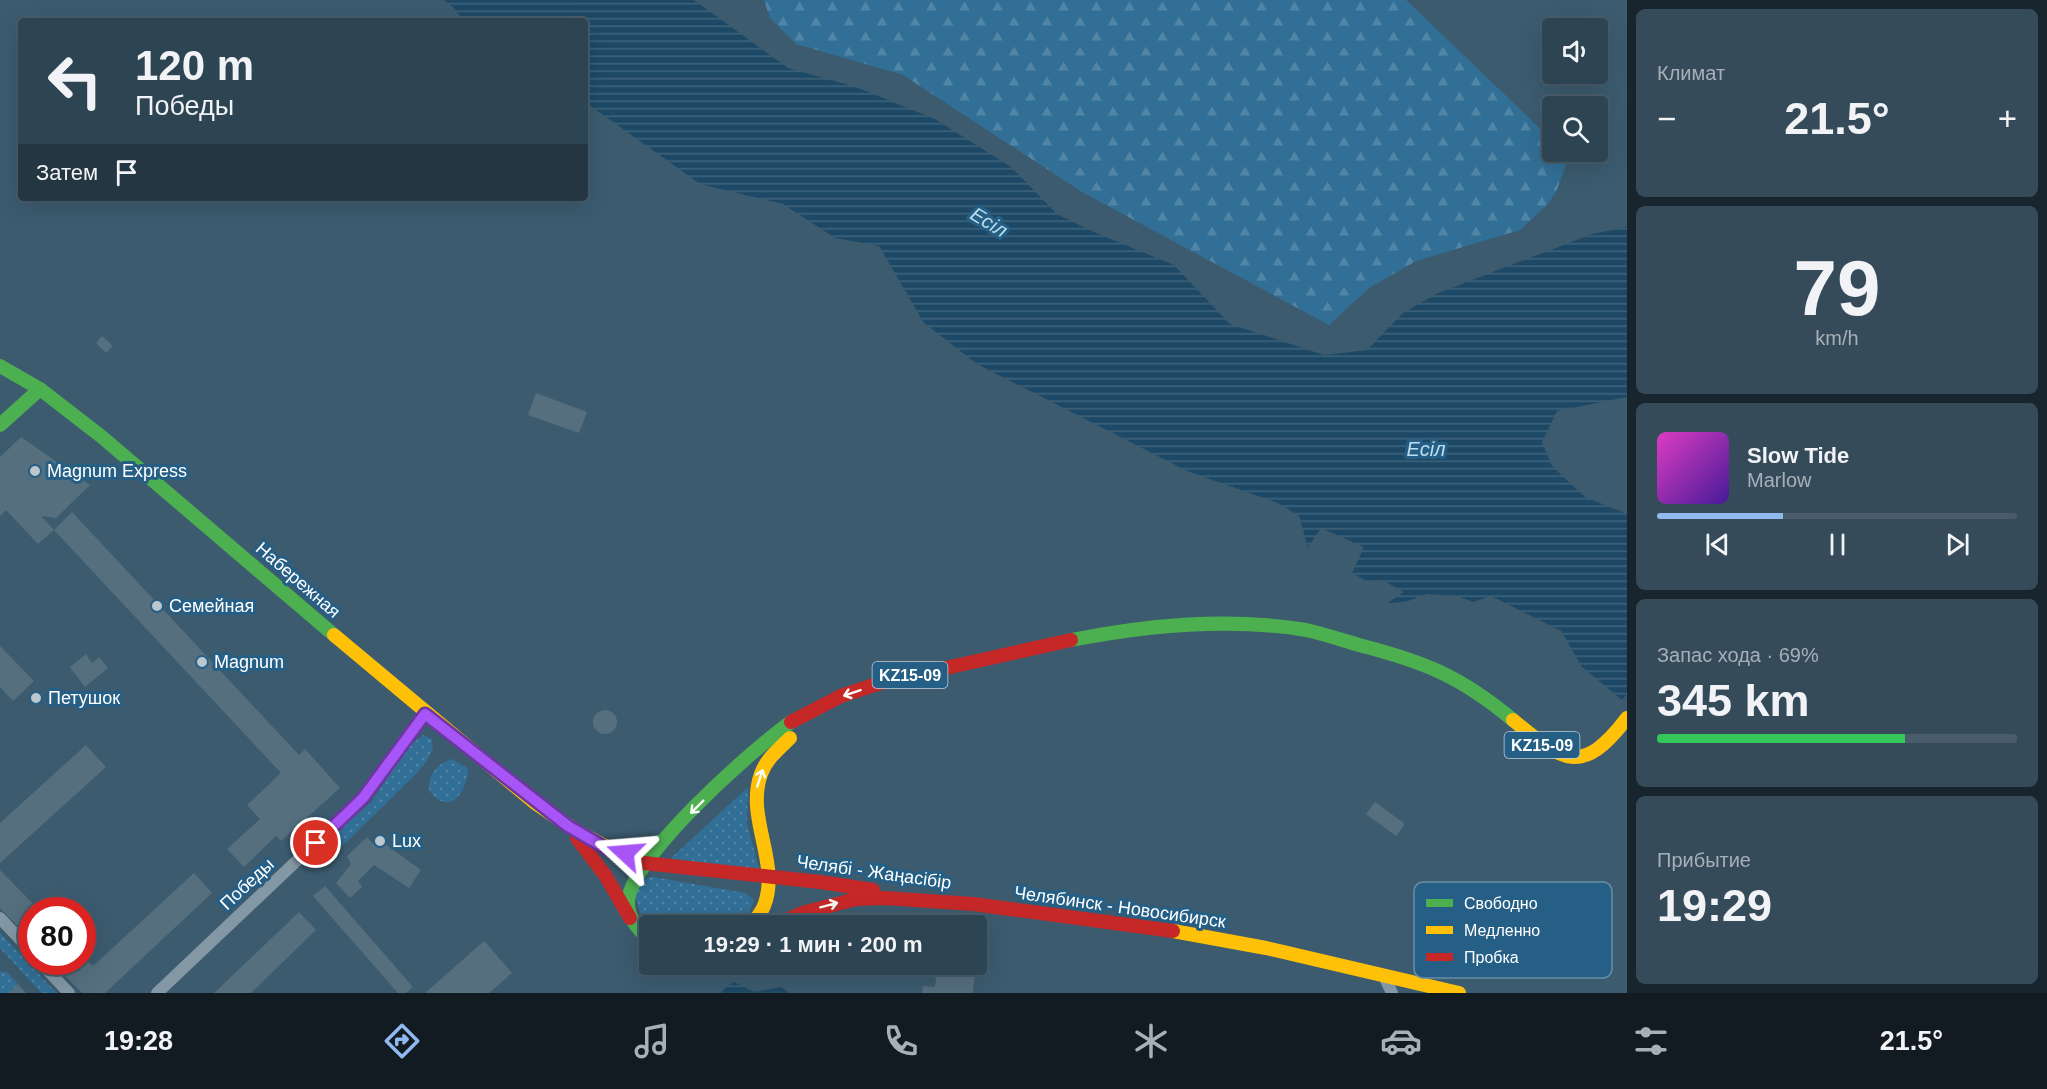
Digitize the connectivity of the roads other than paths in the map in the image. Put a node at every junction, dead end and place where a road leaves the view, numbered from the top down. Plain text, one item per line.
1 (0, 366) edge
2 (40, 389) junction
3 (0, 425) edge
4 (1239, 624) junction
5 (425, 714) junction
6 (1627, 718) edge
7 (568, 826) junction
8 (674, 830) junction
9 (609, 850) junction
10 (644, 863) junction
11 (725, 872) junction
12 (769, 877) junction
13 (973, 904) junction
14 (756, 915) edge
15 (758, 915) edge
16 (798, 915) edge
17 (0, 918) edge
18 (631, 920) junction
19 (639, 931) edge
20 (18, 937) edge
21 (52, 975) edge
22 (1384, 976) junction
23 (69, 993) edge
24 (157, 993) edge
25 (1392, 993) edge
26 (1459, 993) edge

1 - 2 main road, Набережная
2 - 3 main road
2 - 5 main road, Набережная
4 - 6 main road, KZ15-09
4 -> 8 main road, KZ15-09
12 -> 4 main road, KZ15-09
5 - 7 main road, Набережная
5 - 24 street, Победы
7 - 9 main road, Набережная
7 - 18 main road, Набережная
8 - 9 main road
8 - 10 main road, KZ15-09
9 - 10 main road, Набережная
10 - 11 main road
10 - 18 main road, KZ15-09
11 - 12 main road
11 - 14 main road
12 - 13 main road, Челябі - Жаңасібір
12 - 15 main road
16 -> 13 main road, Челябинск - Новосибирск
13 - 22 main road, Челябинск - Новосибирск
17 - 20 street
18 - 19 main road
21 - 23 street
22 - 25 street
22 - 26 main road, Челябинск - Новосибирск

